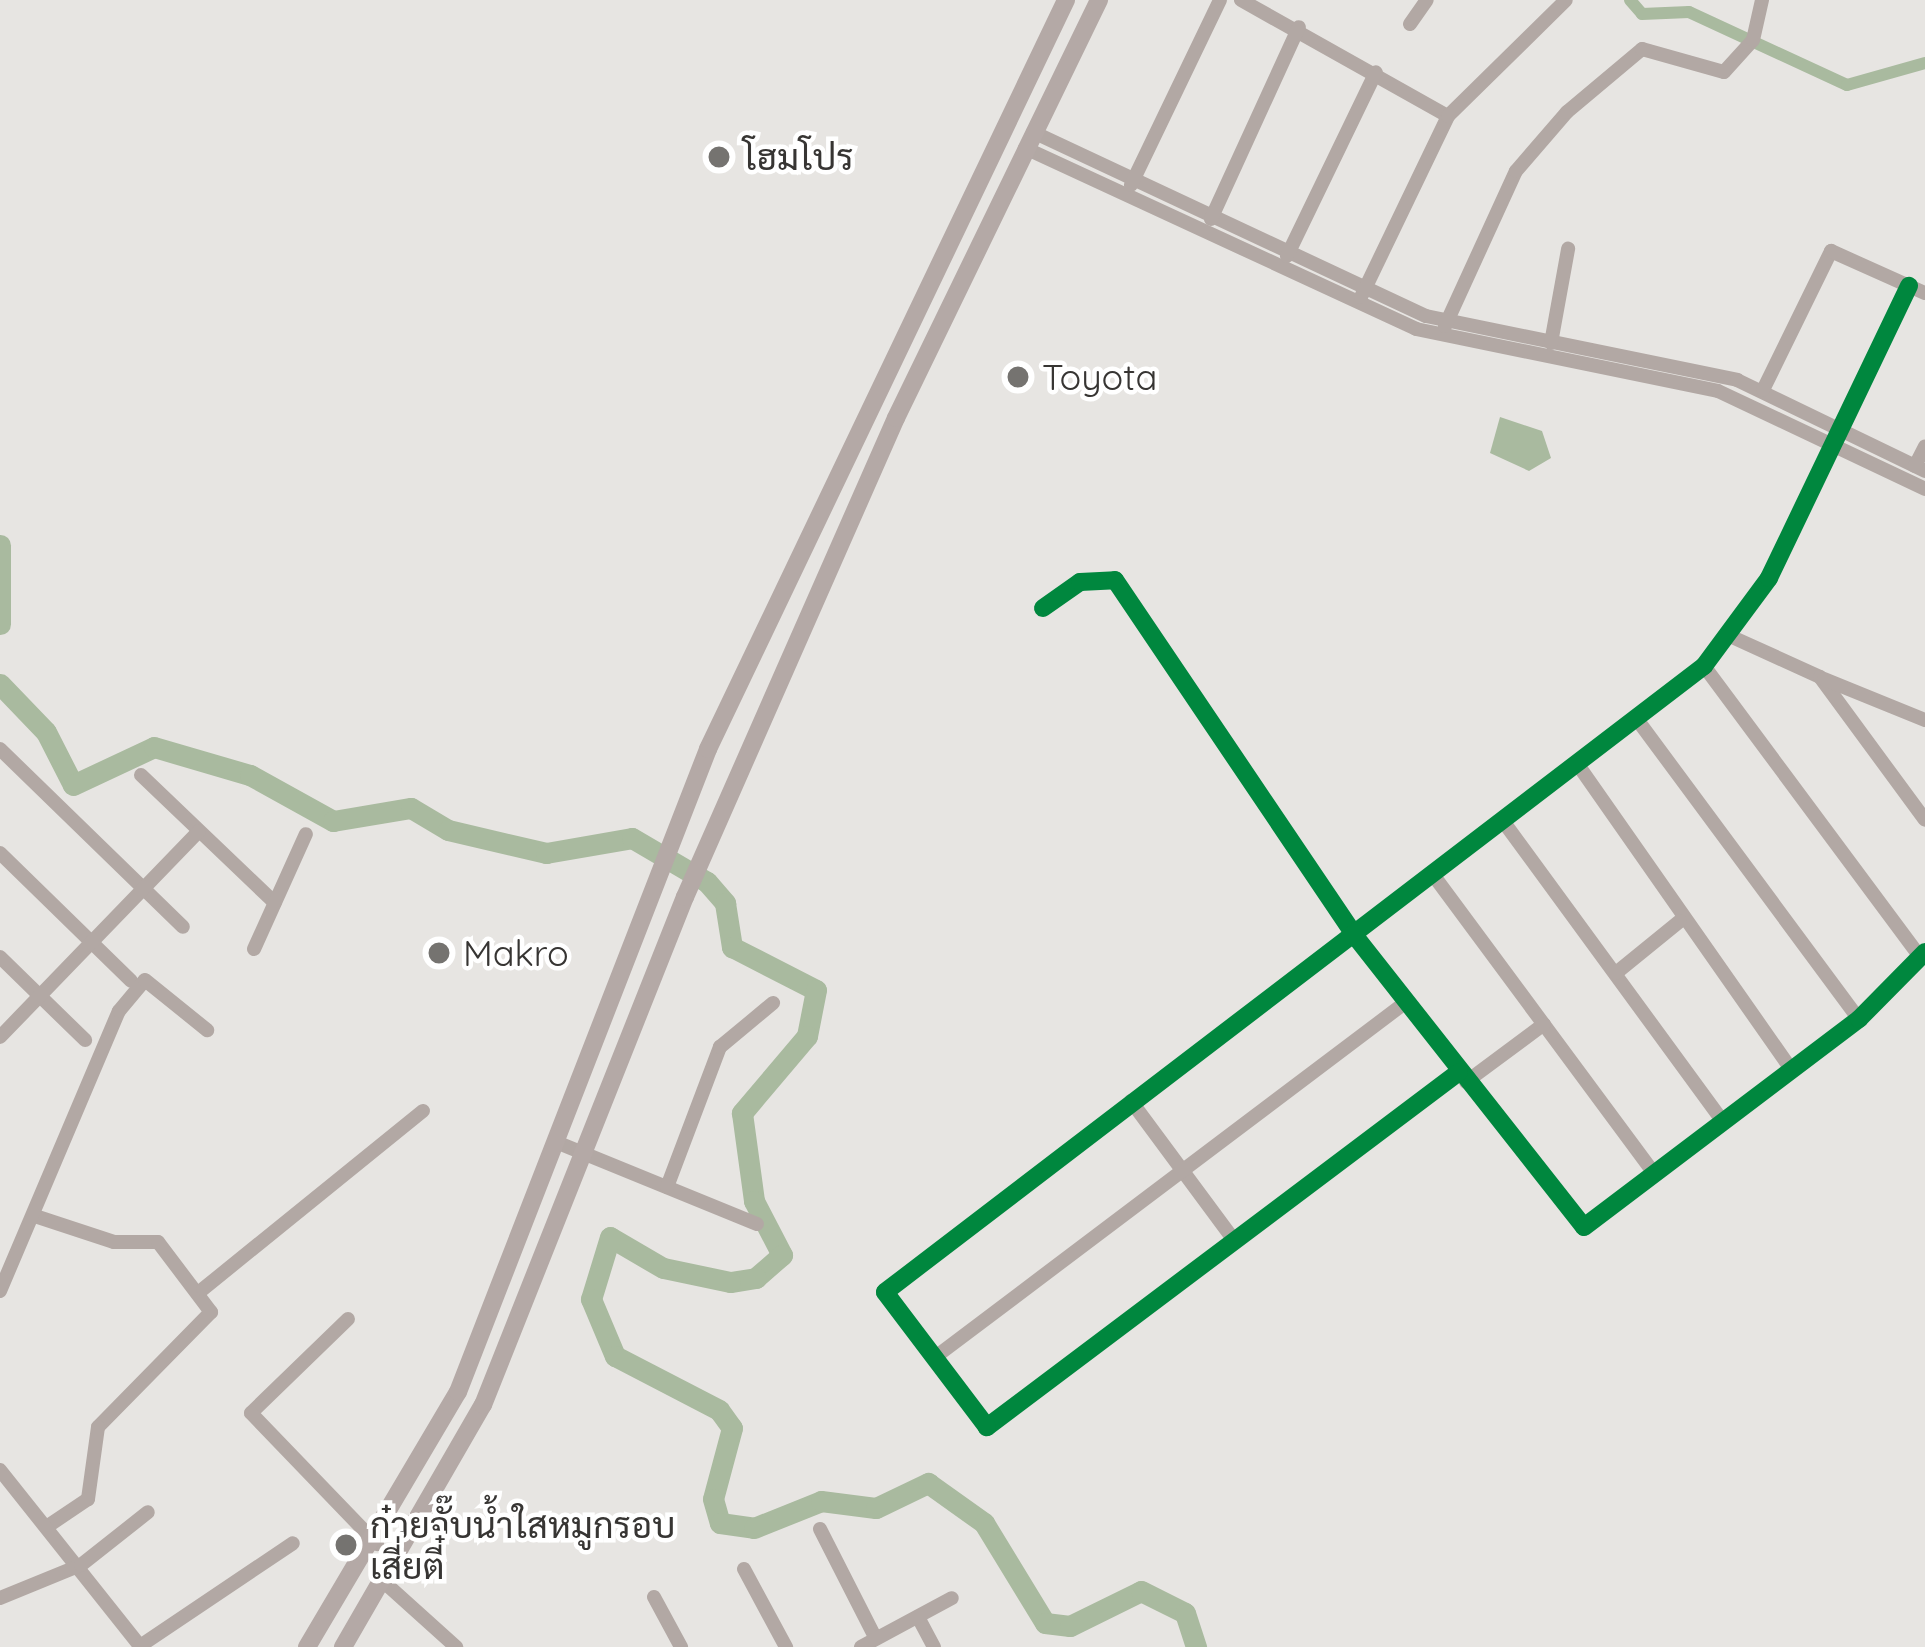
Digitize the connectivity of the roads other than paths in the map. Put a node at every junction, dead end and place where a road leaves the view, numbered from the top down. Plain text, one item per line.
1 (1066, 0) edge
2 (1100, 0) edge
3 (1220, 0) edge
4 (1240, 0) edge
5 (1426, 0) edge
6 (1566, 0) edge
7 (1762, 0) edge
8 (1410, 24) dead end
9 (1299, 27) junction
10 (1376, 71) junction
11 (1448, 116) junction
12 (1029, 140) junction
13 (1135, 178) junction
14 (1127, 194) junction
15 (1213, 215) junction
16 (1205, 232) junction
17 (1568, 249) dead end
18 (1289, 251) junction
19 (1281, 268) junction
20 (1909, 286) junction
21 (1365, 289) junction
22 (1925, 293) edge
23 (1358, 304) junction
24 (1447, 321) junction
25 (1440, 337) junction
26 (1551, 343) junction
27 (1763, 390) junction
28 (1838, 429) junction
29 (1831, 445) junction
30 (1925, 446) edge
31 (1920, 468) edge
32 (1925, 489) edge
33 (1042, 608) dead end
34 (1732, 637) junction
35 (1704, 666) junction
36 (1820, 677) junction
37 (1636, 718) junction
38 (1925, 720) edge
39 (4, 760) edge
40 (1576, 762) junction
41 (141, 775) dead end
42 (1503, 820) junction
43 (1925, 820) edge
44 (199, 831) junction
45 (306, 834) dead end
46 (0, 853) edge
47 (1434, 876) junction
48 (144, 886) junction
49 (275, 903) junction
50 (1680, 921) junction
51 (183, 927) dead end
52 (1355, 936) junction
53 (92, 942) junction
54 (254, 950) dead end
55 (1923, 955) edge
56 (0, 956) edge
57 (1616, 973) junction
58 (131, 981) dead end
59 (40, 995) junction
60 (1406, 1002) junction
61 (773, 1003) dead end
62 (1858, 1019) junction
63 (1544, 1024) junction
64 (208, 1030) dead end
65 (0, 1037) edge
66 (86, 1040) dead end
67 (1792, 1070) junction
68 (1463, 1077) junction
69 (1131, 1101) junction
70 (423, 1112) dead end
71 (1724, 1123) junction
72 (556, 1142) junction
73 (582, 1153) junction
74 (1184, 1172) junction
75 (1654, 1173) junction
76 (667, 1186) junction
77 (38, 1217) junction
78 (757, 1224) dead end
79 (1233, 1239) junction
80 (6, 1271) edge
81 (203, 1289) junction
82 (0, 1291) edge
83 (348, 1319) dead end
84 (934, 1358) junction
85 (0, 1470) edge
86 (148, 1512) dead end
87 (51, 1525) junction
88 (820, 1528) dead end
89 (292, 1543) dead end
90 (377, 1544) junction
91 (81, 1564) junction
92 (744, 1569) dead end
93 (386, 1583) junction
94 (655, 1597) dead end
95 (0, 1598) edge
96 (952, 1598) dead end
97 (918, 1617) junction
98 (876, 1639) junction
99 (141, 1646) edge
100 (307, 1647) edge
101 (343, 1647) edge
102 (456, 1647) edge
103 (681, 1647) edge
104 (786, 1647) edge
105 (861, 1647) edge
106 (934, 1647) edge

1 - 72 main road
2 - 12 main road
3 - 13 street
4 - 9 street
5 - 8 street
6 - 11 street
7 - 24 street
9 - 10 street
9 - 15 street
10 - 11 street
10 - 18 street
11 - 21 street
12 - 13 street
12 - 14 street
12 - 73 main road
13 - 14 street
13 - 15 street
14 - 16 street
15 - 16 street
15 - 18 street
16 - 19 street
17 - 26 street
18 - 19 street
18 - 21 street
19 - 23 street
20 - 22 street
20 - 27 street
20 - 28 street
21 - 23 street
21 - 24 street
23 - 25 street
24 - 25 street
24 - 26 street
25 - 29 street
26 - 27 street
27 - 28 street
28 - 29 street
28 - 31 street
29 - 32 street
29 - 34 street
30 - 31 street
33 - 52 street
34 - 35 street
34 - 36 street
35 - 37 street
35 - 55 street
36 - 38 street
36 - 43 street
37 - 40 street
37 - 62 street
39 - 48 street
40 - 42 street
40 - 50 street
41 - 44 street
42 - 47 street
42 - 57 street
44 - 48 street
44 - 49 street
45 - 49 street
46 - 53 street
47 - 52 street
47 - 63 street
48 - 51 street
48 - 53 street
49 - 54 street
50 - 57 street
50 - 67 street
52 - 60 street
52 - 69 street
53 - 58 street
53 - 59 street
55 - 62 street
56 - 59 street
57 - 71 street
59 - 65 street
59 - 66 street
60 - 68 street
60 - 74 street
61 - 76 street
62 - 67 street
63 - 68 street
63 - 75 street
64 - 77 street
67 - 71 street
68 - 75 street
68 - 79 street
69 - 74 street
69 - 84 street
70 - 81 street
71 - 75 street
72 - 73 street
72 - 90 main road
73 - 76 street
73 - 93 main road
74 - 79 street
74 - 84 street
76 - 78 street
77 - 80 street
77 - 81 street
79 - 84 street
80 - 82 street
81 - 87 street
83 - 90 street
85 - 87 street
86 - 91 street
87 - 91 street
88 - 98 street
89 - 99 street
90 - 100 main road
91 - 95 street
91 - 99 street
92 - 104 street
93 - 101 main road
93 - 102 street
94 - 103 street
96 - 97 street
97 - 98 street
97 - 106 street
98 - 105 street

